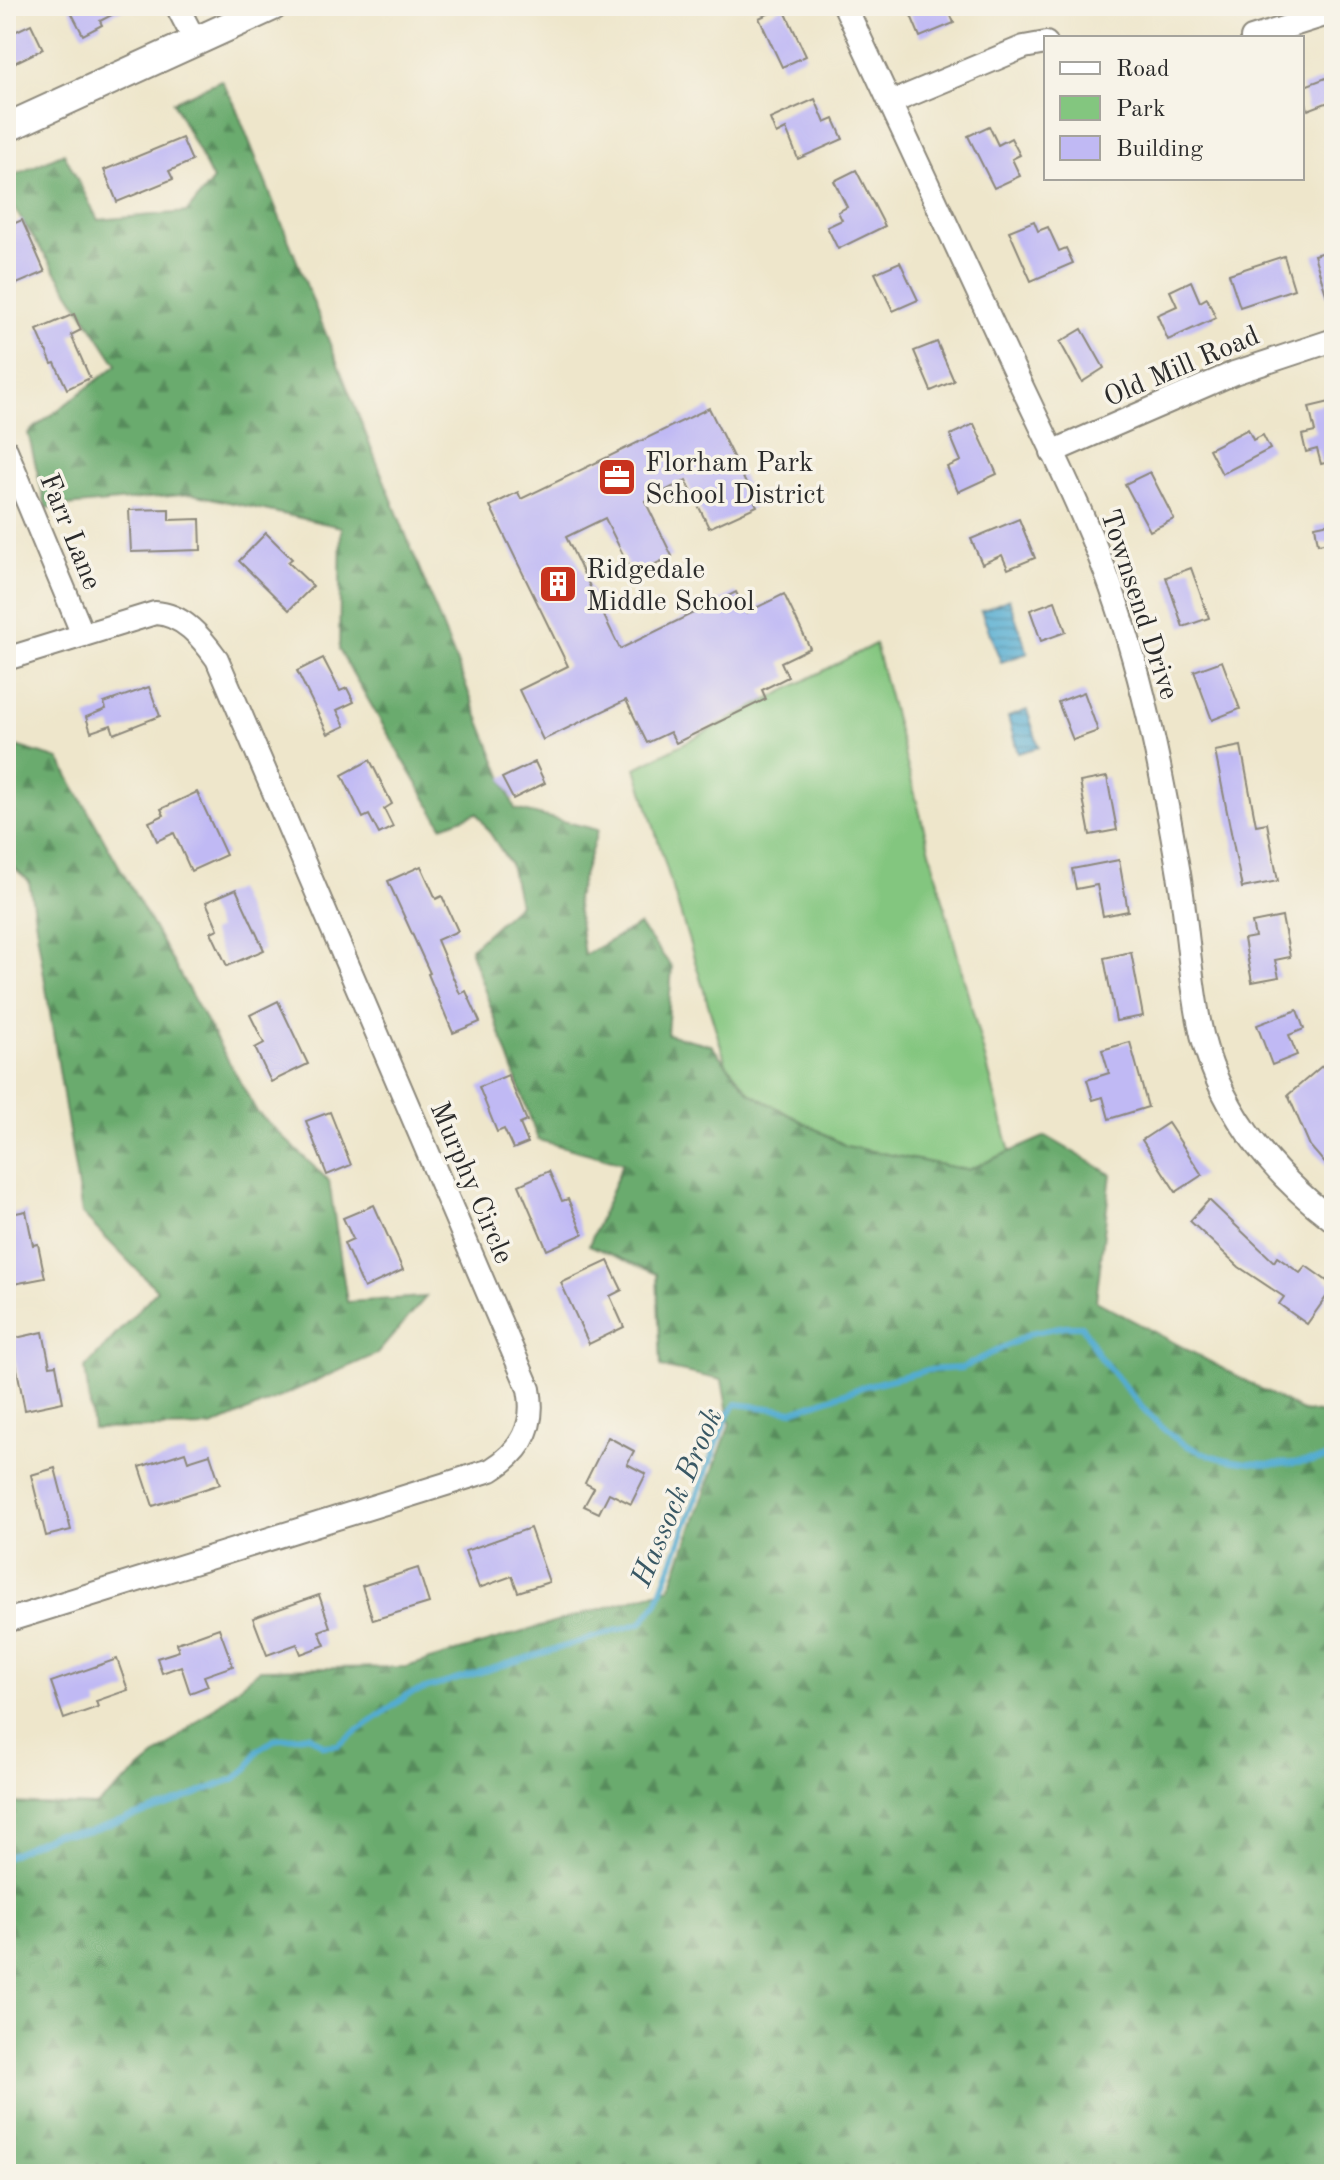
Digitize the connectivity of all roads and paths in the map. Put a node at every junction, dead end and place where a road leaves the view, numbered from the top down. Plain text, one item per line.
1 (177, 6) edge
2 (273, 6) edge
3 (845, 6) edge
4 (1334, 12) edge
5 (1258, 36) edge
6 (195, 41) junction
7 (1044, 43) edge
8 (890, 103) junction
9 (6, 128) edge
10 (1334, 340) edge
11 (6, 450) edge
12 (1052, 452) junction
13 (83, 635) junction
14 (6, 659) edge
15 (1334, 1221) edge
16 (6, 1621) edge

1 - 6 street
2 - 6 main road
3 - 8 street, Townsend Drive
4 - 5 street
6 - 9 main road
7 - 8 street
8 - 12 street, Townsend Drive
10 - 12 street, Old Mill Road
11 - 13 street, Farr Lane
12 - 15 street, Townsend Drive
13 - 14 street, Murphy Circle
13 - 16 street, Murphy Circle

